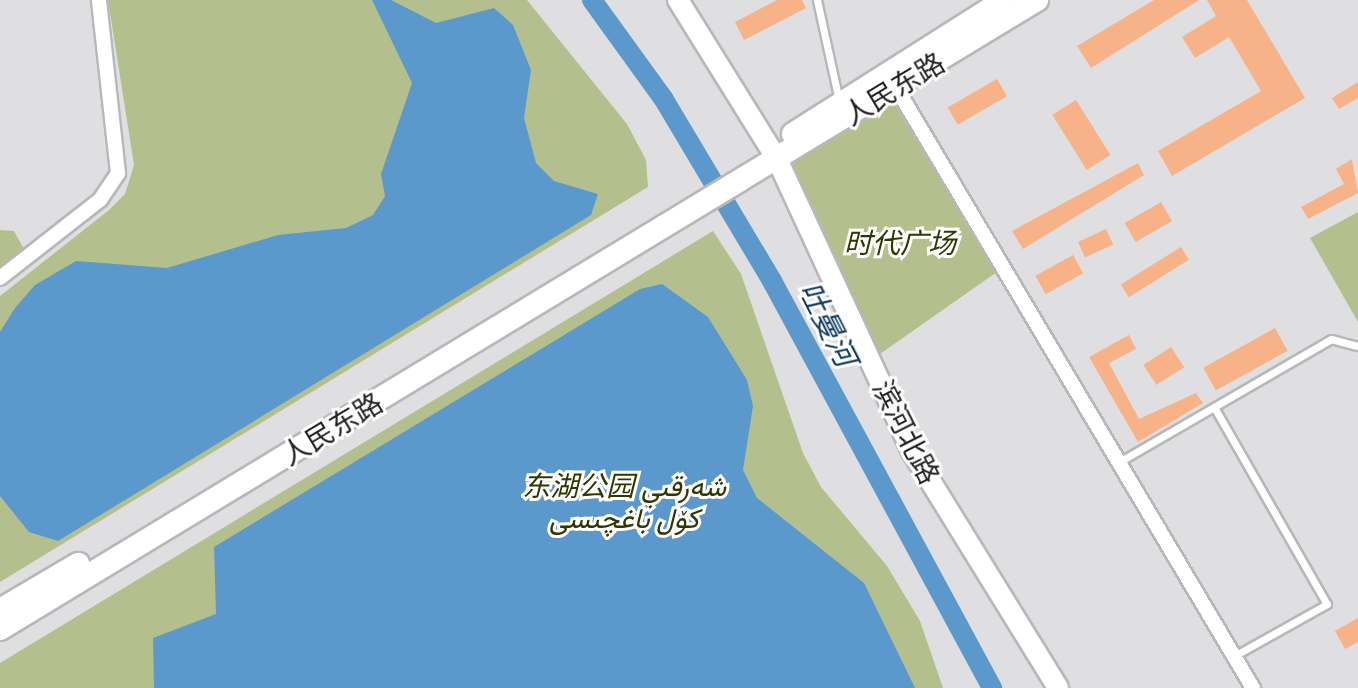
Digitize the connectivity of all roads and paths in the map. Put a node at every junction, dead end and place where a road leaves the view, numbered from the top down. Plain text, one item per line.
1 (99, 0) edge
2 (678, 0) edge
3 (817, 0) edge
4 (1004, 0) edge
5 (1037, 0) edge
6 (897, 89) junction
7 (840, 103) junction
8 (774, 154) junction
9 (659, 224) junction
10 (0, 278) edge
11 (1358, 346) edge
12 (1214, 407) junction
13 (1119, 462) junction
14 (0, 610) edge
15 (0, 629) edge
16 (1234, 656) junction
17 (1058, 688) edge
18 (1253, 688) edge

1 - 10 street
2 - 8 main road, 滨河北路
3 - 7 lane
4 - 7 main road, 人民东路
5 - 6 main road, 人民东路
6 - 8 main road, 人民东路
6 - 13 street
7 - 8 main road, 人民东路
8 - 9 main road, 人民东路
8 - 17 main road, 滨河北路
9 - 14 main road, 人民东路
9 - 15 main road, 人民东路
11 - 12 lane
12 - 13 lane
12 - 16 lane
13 - 16 street
16 - 18 street

